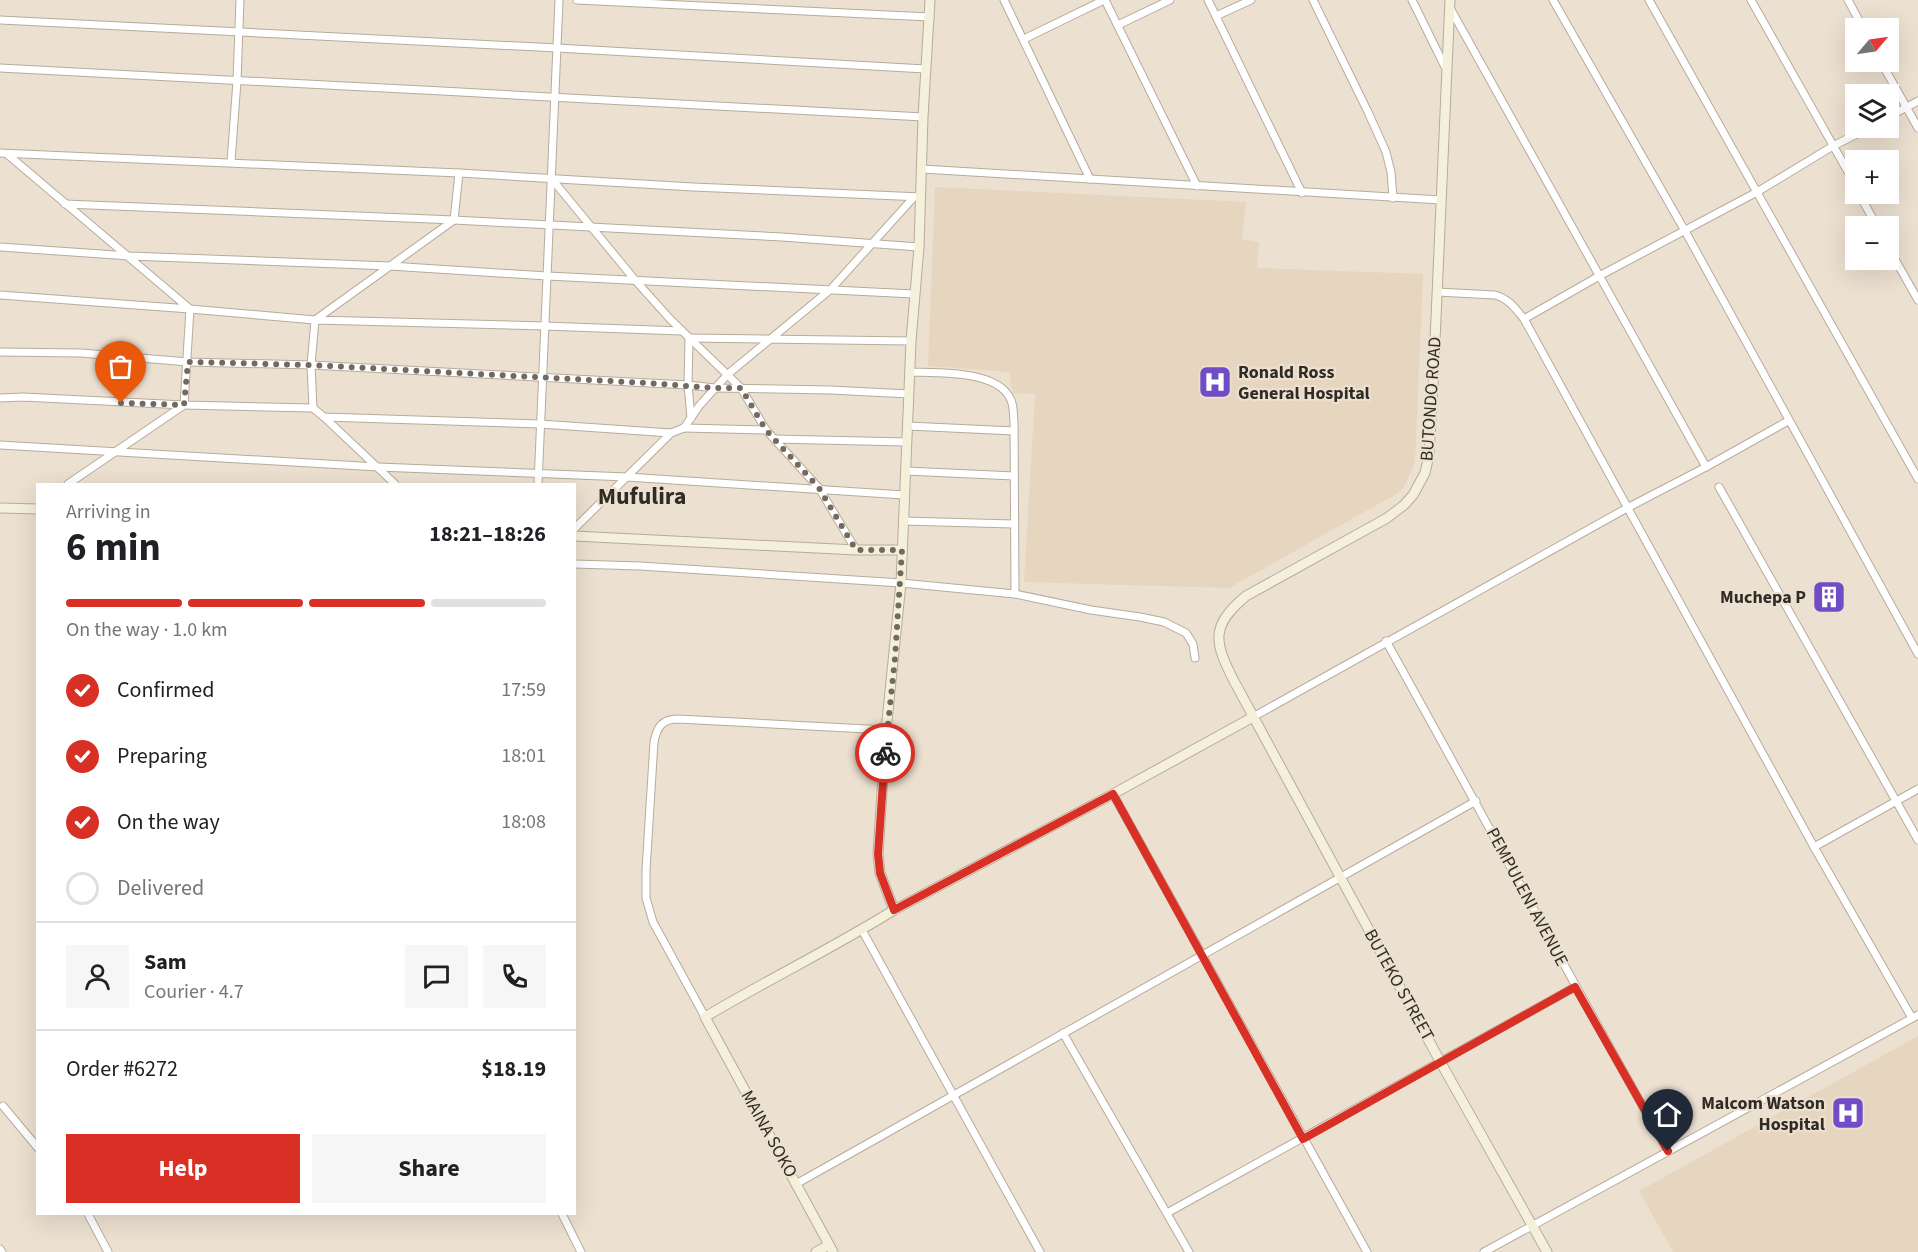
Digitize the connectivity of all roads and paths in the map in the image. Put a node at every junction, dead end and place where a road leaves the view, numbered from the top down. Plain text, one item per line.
1 (240, 0) edge
2 (559, 0) edge
3 (577, 0) edge
4 (930, 0) edge
5 (1004, 0) edge
6 (1105, 0) edge
7 (1170, 0) edge
8 (1208, 0) edge
9 (1251, 0) edge
10 (1313, 0) edge
11 (1412, 0) edge
12 (1553, 0) edge
13 (1649, 0) edge
14 (1751, 0) edge
15 (1848, 0) edge
16 (1450, 4) edge
17 (1216, 16) junction
18 (930, 17) junction
19 (1858, 18) edge
20 (0, 20) edge
21 (1118, 25) junction
22 (238, 32) junction
23 (1023, 39) junction
24 (556, 48) junction
25 (0, 68) edge
26 (925, 69) junction
27 (1447, 71) junction
28 (1886, 72) edge
29 (237, 81) junction
30 (554, 96) junction
31 (1918, 101) edge
32 (1906, 108) junction
33 (1899, 112) edge
34 (923, 117) junction
35 (1918, 128) edge
36 (1849, 138) edge
37 (1833, 146) junction
38 (3, 153) edge
39 (231, 162) junction
40 (1845, 167) edge
41 (922, 169) junction
42 (459, 173) junction
43 (551, 178) junction
44 (1090, 178) junction
45 (1197, 186) junction
46 (1757, 192) junction
47 (1302, 193) junction
48 (917, 197) junction
49 (1393, 198) junction
50 (1441, 200) junction
51 (65, 204) junction
52 (454, 220) junction
53 (549, 225) junction
54 (594, 228) junction
55 (1685, 231) junction
56 (873, 244) junction
57 (0, 247) edge
58 (919, 247) junction
59 (130, 256) junction
60 (390, 266) junction
61 (1899, 266) edge
62 (1600, 275) junction
63 (547, 276) junction
64 (635, 280) junction
65 (831, 290) junction
66 (1437, 292) junction
67 (914, 294) junction
68 (0, 295) edge
69 (1918, 300) edge
70 (190, 309) junction
71 (1524, 319) junction
72 (315, 320) junction
73 (544, 326) junction
74 (681, 331) junction
75 (688, 338) junction
76 (770, 339) junction
77 (911, 341) junction
78 (0, 352) edge
79 (188, 362) junction
80 (311, 365) junction
81 (910, 372) junction
82 (728, 374) junction
83 (542, 377) junction
84 (688, 385) junction
85 (715, 388) junction
86 (741, 388) junction
87 (909, 394) junction
88 (0, 398) edge
89 (184, 405) junction
90 (313, 408) junction
91 (324, 417) junction
92 (691, 418) junction
93 (1788, 421) junction
94 (540, 424) junction
95 (908, 426) junction
96 (684, 428) junction
97 (766, 430) junction
98 (1014, 430) junction
99 (671, 433) junction
100 (775, 439) junction
101 (906, 442) junction
102 (0, 445) edge
103 (113, 452) junction
104 (1706, 466) junction
105 (378, 467) junction
106 (906, 471) junction
107 (538, 475) junction
108 (1014, 476) junction
109 (627, 477) junction
110 (1918, 479) edge
111 (69, 483) edge
112 (394, 483) edge
113 (537, 483) edge
114 (1719, 487) dead end
115 (819, 488) junction
116 (904, 495) junction
117 (0, 508) edge
118 (36, 508) edge
119 (1627, 508) junction
120 (903, 521) junction
121 (1013, 524) junction
122 (576, 527) edge
123 (576, 536) edge
124 (856, 550) junction
125 (902, 550) junction
126 (576, 564) edge
127 (901, 583) junction
128 (1014, 594) junction
129 (1386, 641) junction
130 (1918, 654) edge
131 (1195, 658) dead end
132 (1253, 717) junction
133 (886, 730) junction
134 (1918, 789) edge
135 (1113, 794) junction
136 (1476, 801) junction
137 (1896, 801) junction
138 (1918, 840) edge
139 (1814, 847) junction
140 (1339, 878) junction
141 (894, 910) junction
142 (862, 930) junction
143 (1202, 956) junction
144 (1575, 987) junction
145 (1915, 1016) edge
146 (705, 1017) junction
147 (1063, 1034) junction
148 (1441, 1063) junction
149 (953, 1096) junction
150 (3, 1106) dead end
151 (1303, 1139) junction
152 (36, 1146) edge
153 (1668, 1151) junction
154 (796, 1184) junction
155 (1167, 1213) junction
156 (89, 1215) edge
157 (562, 1215) edge
158 (1533, 1225) junction
159 (831, 1249) edge
160 (108, 1252) edge
161 (581, 1252) edge
162 (816, 1252) edge
163 (1040, 1252) edge
164 (1189, 1252) edge
165 (1367, 1252) edge
166 (1484, 1252) edge
167 (1548, 1252) edge

1 - 22 street
2 - 24 street
3 - 18 street
4 - 18 street
5 - 23 street
6 - 21 street
6 - 23 street
7 - 21 street
8 - 17 street
9 - 17 street
10 - 49 street
11 - 27 street
12 - 55 street
13 - 46 street
14 - 37 street
15 - 19 street
16 - 27 street, BUTONDO ROAD
16 - 62 street
17 - 47 street
18 - 26 street
20 - 22 street
21 - 45 street
22 - 24 street
22 - 29 street
23 - 44 street
24 - 26 street
24 - 30 street
25 - 29 street
26 - 34 street
27 - 50 street, BUTONDO ROAD
28 - 32 street
29 - 30 street
29 - 39 street
30 - 34 street
30 - 43 street
31 - 32 street
32 - 33 street
32 - 35 street
34 - 41 street
36 - 37 street
37 - 40 street
37 - 46 street
38 - 39 street
38 - 51 street
39 - 42 street
41 - 44 street
41 - 48 street
42 - 43 street
42 - 52 street
43 - 48 street
43 - 53 street
43 - 54 street
44 - 45 street
45 - 47 street
46 - 55 street
46 - 110 street
47 - 49 street
48 - 56 street
48 - 58 street
49 - 50 street
50 - 66 street, BUTONDO ROAD
51 - 52 street
51 - 59 street
52 - 53 street
52 - 60 street
53 - 54 street
53 - 63 street
54 - 56 street
54 - 64 street
55 - 62 street
55 - 93 street
56 - 58 street
56 - 65 street
57 - 59 street
58 - 67 street
59 - 60 street
59 - 70 street
60 - 63 street
60 - 72 street
61 - 69 street
62 - 71 street
62 - 104 street
63 - 64 street
63 - 73 street
64 - 65 street
64 - 74 street
65 - 67 street
65 - 76 street
66 - 71 street
66 - 132 street, BUTONDO ROAD
67 - 77 street
68 - 70 street
70 - 72 street
70 - 79 street
71 - 119 street
72 - 73 street
72 - 80 street
73 - 74 street
73 - 83 street
74 - 75 street
75 - 76 street
75 - 82 street
75 - 84 street
76 - 77 street
76 - 82 street
77 - 81 street
78 - 79 street
79 - 80 street
79 - 89 street
80 - 83 street
80 - 90 street
81 - 87 street
81 - 98 street
82 - 85 street
82 - 86 street
83 - 84 street
83 - 94 street
84 - 85 street
84 - 92 street
85 - 86 street
85 - 92 street
86 - 87 street
86 - 97 street
87 - 95 street
88 - 89 street
89 - 90 street
89 - 103 street
90 - 91 street
91 - 94 street
91 - 105 street
92 - 96 street
93 - 104 street
93 - 130 street
94 - 99 street
94 - 107 street
95 - 98 street
95 - 101 street
96 - 97 street
96 - 99 street
97 - 100 street
98 - 108 street
99 - 109 street
100 - 101 street
100 - 115 street
101 - 106 street
102 - 103 street
103 - 105 street
103 - 111 street
104 - 119 street
105 - 107 street
105 - 112 street
106 - 108 street
106 - 116 street
107 - 109 street
107 - 113 street
108 - 121 street
109 - 115 street
109 - 122 street
114 - 137 street
115 - 116 street
115 - 124 street
116 - 120 street
117 - 118 street
119 - 129 street
119 - 139 street
120 - 121 street
120 - 125 street
121 - 128 street
123 - 124 street
124 - 125 street
125 - 127 street
126 - 127 street
127 - 128 street
127 - 133 street
128 - 131 street
129 - 132 street
129 - 136 street, PEMPULENI AVENUE
132 - 135 street
132 - 140 street, BUTEKO STREET
133 - 141 street
133 - 146 street
134 - 137 street
135 - 141 street
135 - 143 street
136 - 140 street
136 - 144 street, PEMPULENI AVENUE
137 - 138 street
137 - 139 street
139 - 145 street
140 - 143 street
140 - 148 street, BUTEKO STREET
141 - 142 street
142 - 146 street
142 - 149 street
143 - 147 street
143 - 151 street
144 - 148 street
144 - 153 street, PEMPULENI AVENUE
145 - 153 street
146 - 154 street, MAINA SOKO
147 - 149 street
147 - 155 street
148 - 151 street
148 - 158 street, BUTEKO STREET
149 - 154 street
149 - 163 street
150 - 152 street
151 - 155 street
151 - 165 street
153 - 158 street
154 - 159 street, MAINA SOKO
155 - 164 street
156 - 160 street
157 - 161 street
158 - 166 street
158 - 167 street, BUTEKO STREET
159 - 162 street

